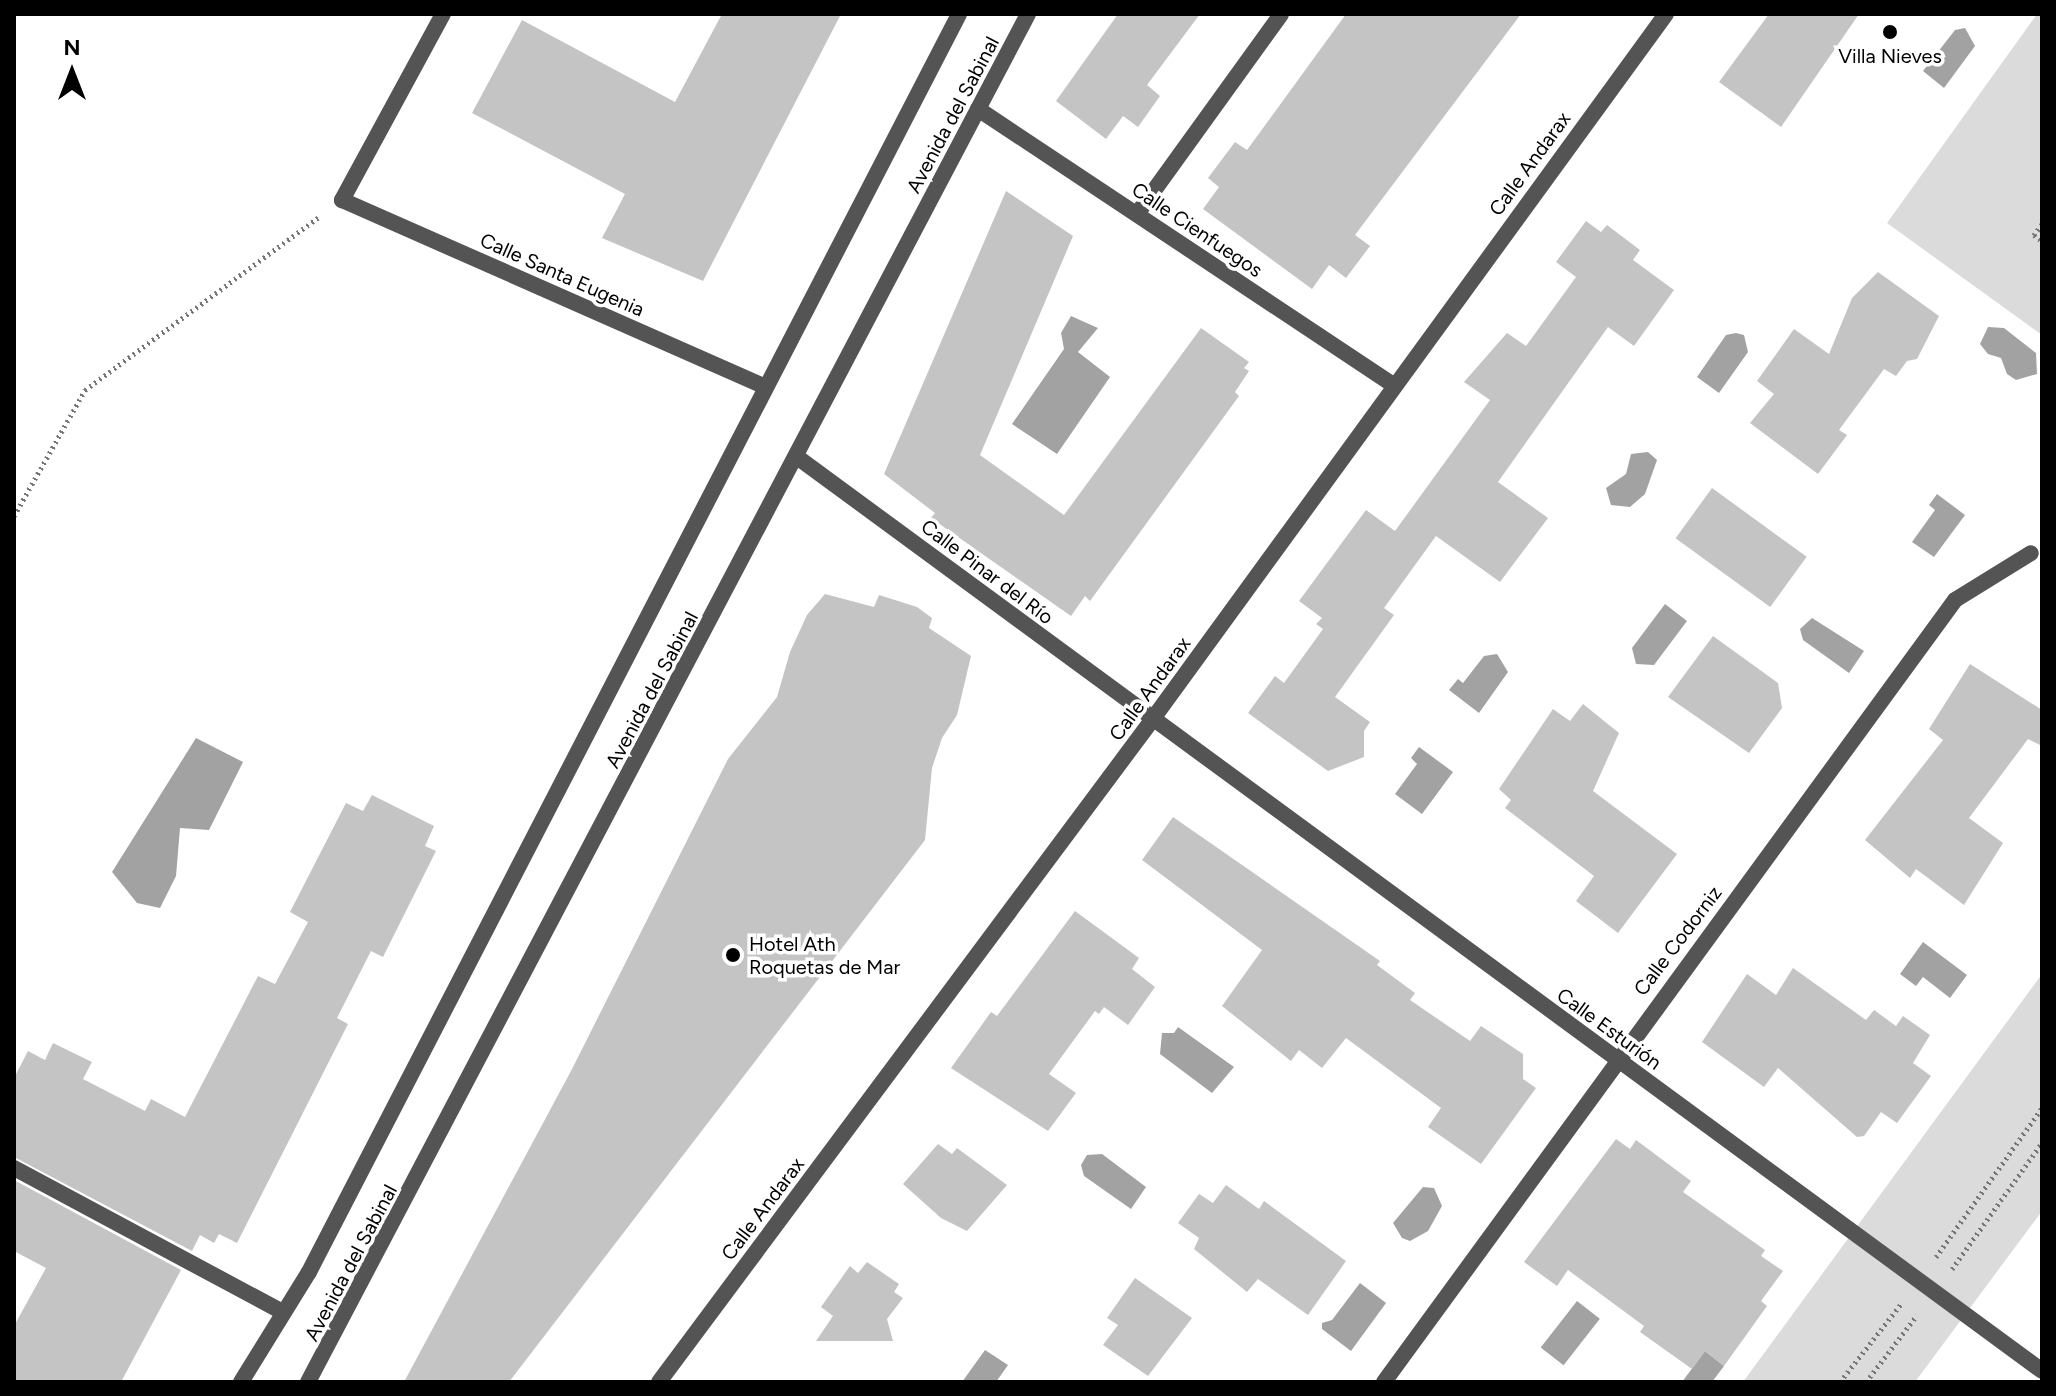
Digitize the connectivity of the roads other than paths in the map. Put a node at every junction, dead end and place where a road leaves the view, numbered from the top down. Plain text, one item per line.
1 (443, 14) edge
2 (959, 14) edge
3 (1028, 14) edge
4 (1281, 14) edge
5 (1666, 14) edge
6 (978, 109) junction
7 (1137, 214) junction
8 (1393, 385) junction
9 (766, 387) junction
10 (797, 457) junction
11 (2031, 553) dead end
12 (1152, 720) junction
13 (1616, 1059) junction
14 (14, 1168) edge
15 (283, 1312) junction
16 (2042, 1371) edge
17 (241, 1382) edge
18 (308, 1382) edge
19 (659, 1382) edge
20 (1384, 1382) edge

1 - 9 street, Calle Santa Eugenia
2 - 9 street, Avenida del Sabinal
3 - 6 street, Avenida del Sabinal
4 - 7 street
5 - 8 street, Calle Andarax
6 - 7 street, Calle Cienfuegos
6 - 10 street, Avenida del Sabinal
7 - 8 street, Calle Cienfuegos
8 - 12 street, Calle Andarax
9 - 15 street, Avenida del Sabinal
10 - 12 street, Calle Pinar del Río
10 - 18 street, Avenida del Sabinal
11 - 13 street, Calle Codorniz
12 - 13 street, Calle Esturión
12 - 19 street, Calle Andarax
13 - 16 street, Calle Esturión
13 - 20 street, Calle Codorniz
14 - 15 street
15 - 17 street, Avenida del Sabinal

